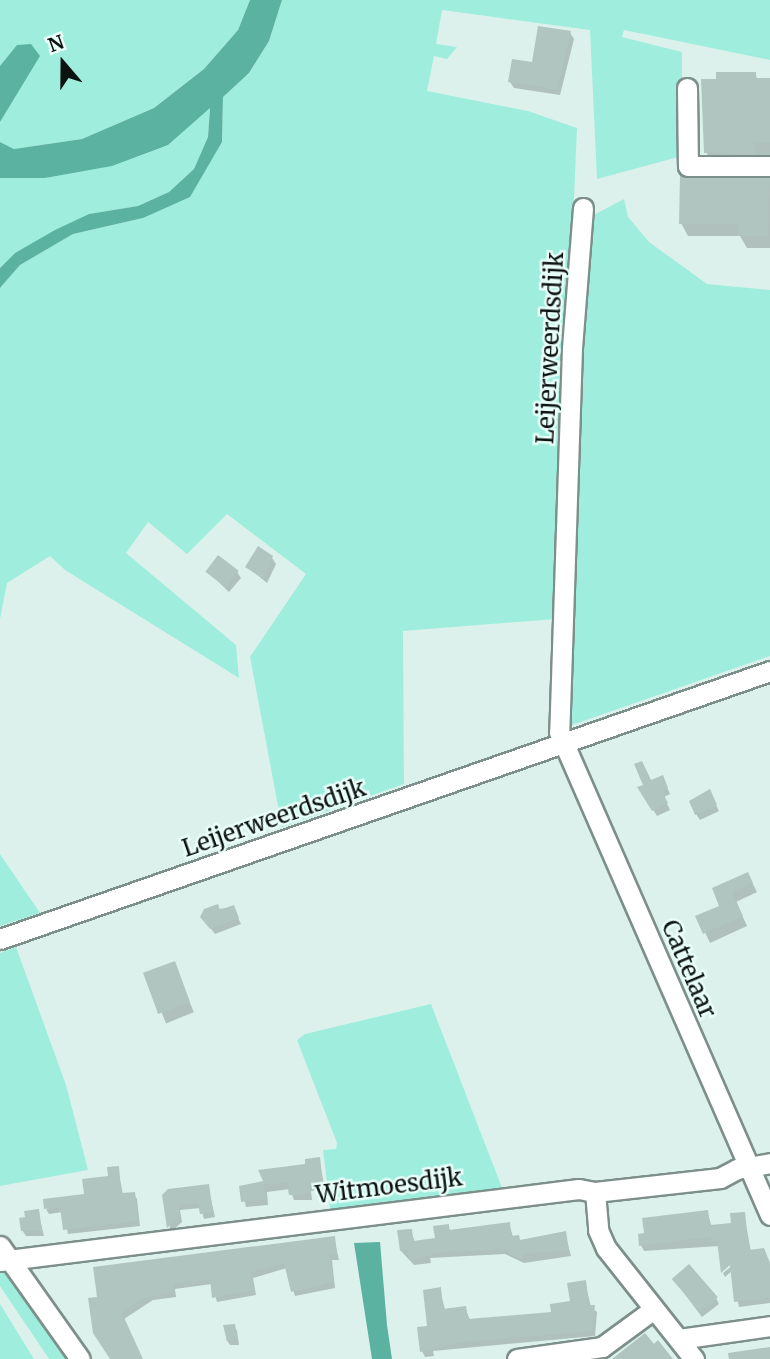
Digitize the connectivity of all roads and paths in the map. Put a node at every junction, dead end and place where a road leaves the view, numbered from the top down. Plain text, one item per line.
1 (687, 88) dead end
2 (770, 166) edge
3 (583, 208) dead end
4 (770, 671) edge
5 (564, 743) junction
6 (0, 939) edge
7 (770, 1163) edge
8 (748, 1166) junction
9 (595, 1192) junction
10 (770, 1215) edge
11 (4, 1255) edge
12 (654, 1309) junction
13 (770, 1326) edge
14 (679, 1339) junction
15 (80, 1359) edge
16 (517, 1359) edge
17 (694, 1359) edge

1 - 2 street
3 - 5 street, Leijerweerdsdijk
4 - 5 street, Leijerweerdsdijk
5 - 6 street, Leijerweerdsdijk
5 - 8 street, Cattelaar
7 - 8 street, Witmoesdijk
8 - 9 street, Witmoesdijk
8 - 10 street, Cattelaar
9 - 11 street, Witmoesdijk
9 - 12 street
11 - 15 street
12 - 14 street
12 - 16 street
13 - 14 street
14 - 17 street

